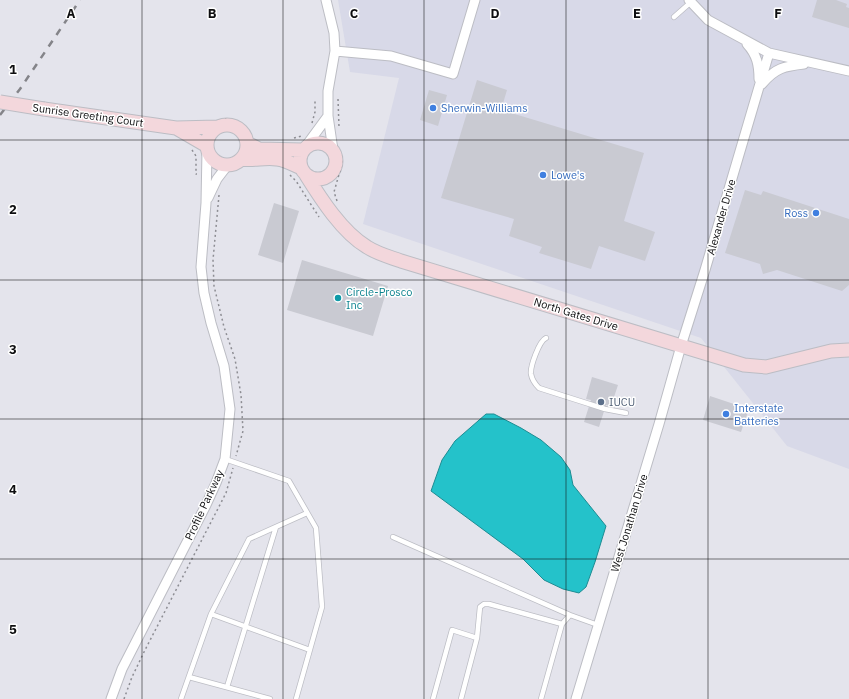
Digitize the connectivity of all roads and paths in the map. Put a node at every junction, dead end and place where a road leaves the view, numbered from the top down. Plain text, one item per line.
1 (326, 0) edge
2 (475, 0) edge
3 (691, 1) edge
4 (674, 17) dead end
5 (730, 33) junction
6 (335, 51) junction
7 (769, 53) junction
8 (810, 63) junction
9 (849, 71) edge
10 (760, 87) junction
11 (338, 99) dead end
12 (315, 101) dead end
13 (0, 102) edge
14 (328, 116) junction
15 (219, 123) junction
16 (311, 125) dead end
17 (176, 128) junction
18 (339, 131) dead end
19 (249, 139) junction
20 (289, 139) dead end
21 (304, 144) junction
22 (190, 147) dead end
23 (207, 148) junction
24 (337, 150) junction
25 (242, 159) junction
26 (227, 166) junction
27 (304, 172) junction
28 (287, 173) dead end
29 (199, 174) dead end
30 (330, 174) junction
31 (220, 193) dead end
32 (329, 195) junction
33 (206, 203) junction
34 (339, 206) dead end
35 (319, 217) dead end
36 (546, 338) dead end
37 (680, 346) junction
38 (849, 350) edge
39 (626, 413) dead end
40 (241, 438) dead end
41 (225, 459) junction
42 (229, 483) dead end
43 (307, 513) junction
44 (276, 527) junction
45 (393, 537) dead end
46 (210, 614) junction
47 (570, 615) junction
48 (562, 624) junction
49 (598, 625) junction
50 (245, 627) junction
51 (477, 638) junction
52 (310, 650) junction
53 (189, 677) junction
54 (227, 687) junction
55 (111, 699) edge
56 (124, 699) edge
57 (181, 699) edge
58 (270, 699) edge
59 (296, 699) edge
60 (433, 699) edge
61 (461, 699) edge
62 (541, 699) edge
63 (576, 699) edge

1 - 6 street
2 - 6 street
3 - 4 lane
3 - 5 street
5 - 7 street
5 - 10 street, Alexander Drive
6 - 14 street
7 - 8 street
7 - 10 street, Alexander Drive
8 - 9 street
8 - 10 street, Alexander Drive
10 - 37 street, Alexander Drive
11 - 18 path
12 - 16 path
13 - 17 street, Sunrise Greeting Court, bridge
14 - 21 street
14 - 24 street
15 - 17 street, Sunrise Greeting Court
15 - 19 street
15 - 19 path
15 - 23 street
17 - 23 street, Sunrise Greeting Court
19 - 21 street
19 - 25 street
20 - 21 path
21 - 24 street
21 - 27 street
22 - 29 path
23 - 26 street
23 - 33 street, Profile Parkway
24 - 30 street
24 - 32 path
25 - 26 street
25 - 27 street
26 - 33 street, Profile Parkway
27 - 30 street
27 - 32 street, North Gates Drive
28 - 35 path
30 - 32 street
31 - 40 path
32 - 34 path
32 - 37 street, North Gates Drive
33 - 41 street, Profile Parkway
36 - 39 lane
37 - 38 street, North Gates Drive
37 - 49 street, West Jonathan Drive
41 - 43 lane
41 - 55 street, Profile Parkway
42 - 56 path
43 - 44 lane
43 - 52 lane
44 - 46 lane
44 - 50 lane
45 - 47 lane
46 - 50 lane
46 - 53 lane
47 - 48 lane
47 - 49 lane
48 - 51 lane
48 - 62 lane
49 - 63 street, West Jonathan Drive
50 - 52 lane
50 - 54 lane
51 - 60 lane
51 - 61 lane
52 - 59 lane
53 - 54 lane
53 - 57 lane
54 - 58 lane

